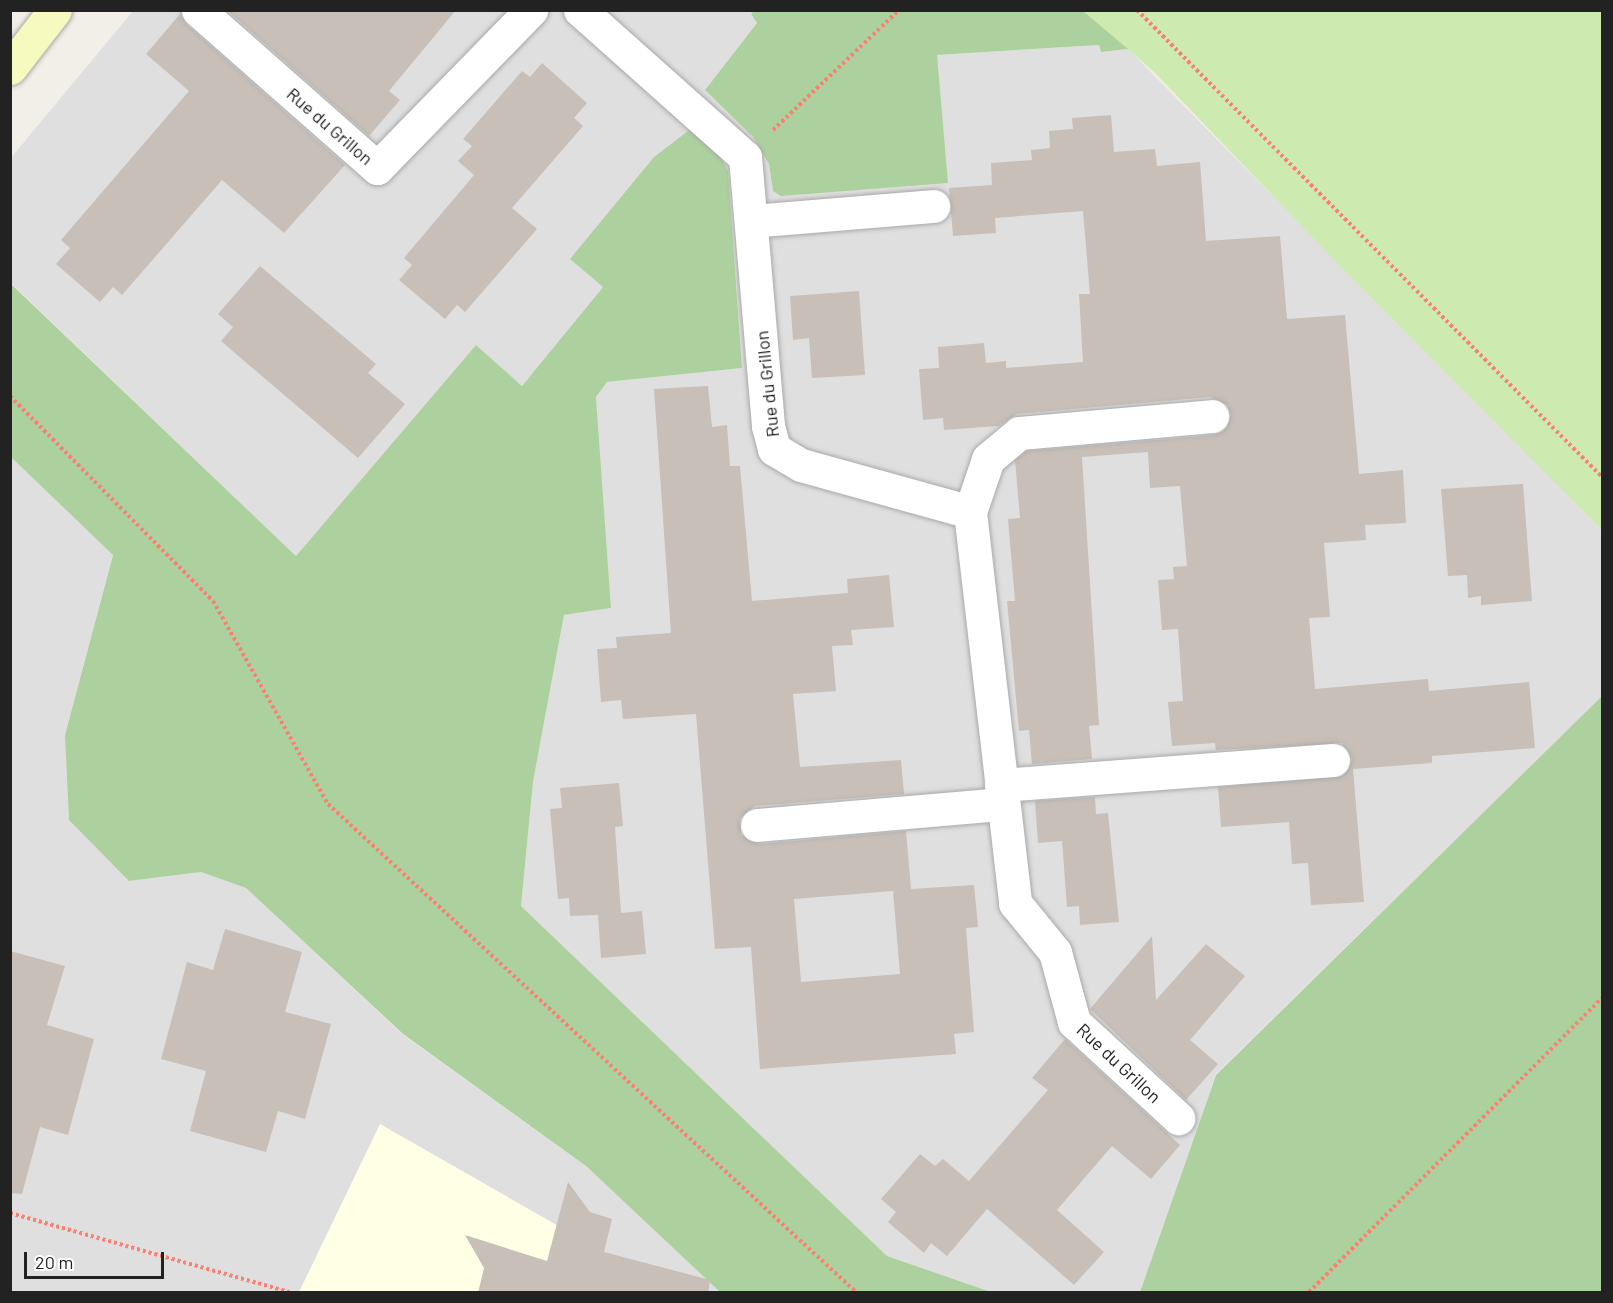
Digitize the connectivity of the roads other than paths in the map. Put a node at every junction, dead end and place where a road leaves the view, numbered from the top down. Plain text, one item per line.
1 (55, 10) edge
2 (198, 10) edge
3 (531, 10) edge
4 (580, 10) edge
5 (10, 68) edge
6 (933, 206) dead end
7 (751, 221) junction
8 (1212, 416) dead end
9 (970, 512) junction
10 (1334, 760) dead end
11 (1001, 794) junction
12 (757, 825) dead end
13 (1178, 1118) dead end

1 - 5 street
2 - 3 street, Rue du Grillon
4 - 7 street, Rue du Grillon
6 - 7 street
7 - 9 street, Rue du Grillon
8 - 9 street, Rue du Grillon
9 - 11 street, Rue du Grillon
10 - 11 street
11 - 12 street
11 - 13 street, Rue du Grillon

